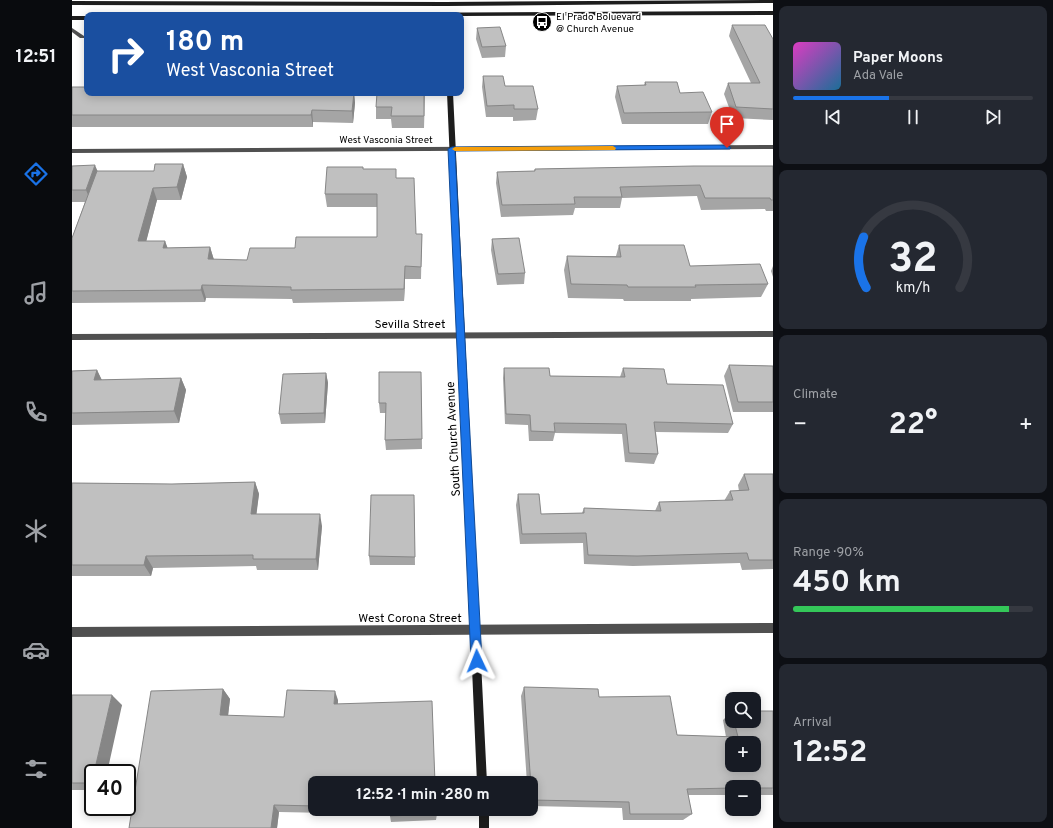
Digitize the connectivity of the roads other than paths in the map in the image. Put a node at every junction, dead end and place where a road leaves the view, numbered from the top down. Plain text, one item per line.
1 (773, 1) edge
2 (445, 2) edge
3 (72, 3) edge
4 (446, 12) edge
5 (773, 13) edge
6 (464, 15) edge
7 (72, 18) edge
8 (84, 18) edge
9 (72, 30) edge
10 (82, 38) dead end
11 (450, 96) edge
12 (773, 147) edge
13 (452, 149) junction
14 (72, 151) edge
15 (773, 334) edge
16 (462, 335) junction
17 (72, 337) edge
18 (773, 628) edge
19 (476, 631) junction
20 (72, 632) edge
21 (482, 776) edge
22 (484, 816) edge
23 (484, 828) edge

1 - 2 street
2 - 3 street
2 - 4 street
5 - 6 street
7 - 8 street
9 - 10 street
11 - 13 street, South Church Avenue
12 - 13 street, West Vasconia Street
13 - 14 street, West Vasconia Street
13 - 16 street, South Church Avenue
15 - 16 street, Sevilla Street
16 - 17 street, Sevilla Street
16 - 19 street, South Church Avenue
18 - 19 street, West Corona Street
19 - 20 street, West Corona Street
19 - 21 street, South Church Avenue
22 - 23 street

